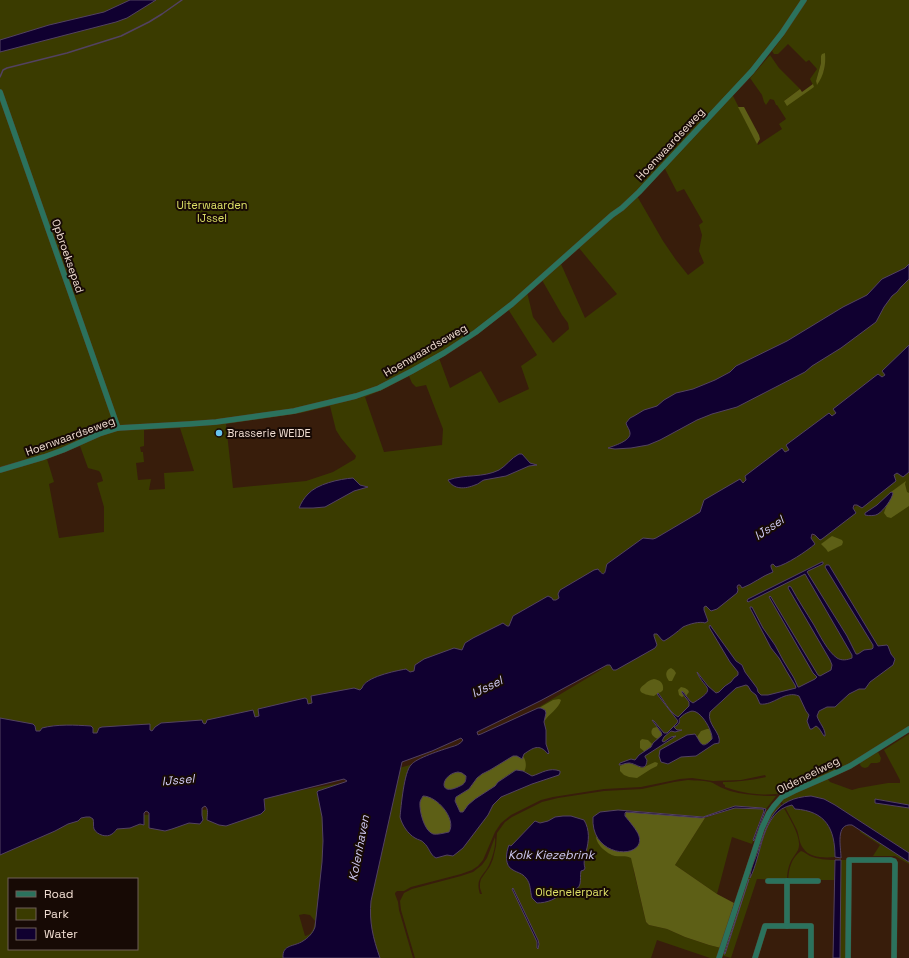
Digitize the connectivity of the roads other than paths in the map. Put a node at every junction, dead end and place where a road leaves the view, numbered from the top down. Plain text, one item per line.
1 (804, 0) edge
2 (0, 92) edge
3 (118, 428) junction
4 (0, 470) edge
5 (909, 729) edge
6 (768, 881) dead end
7 (787, 881) junction
8 (818, 881) dead end
9 (787, 926) junction
10 (719, 958) edge
11 (755, 958) edge
12 (811, 958) edge
13 (848, 958) edge
14 (894, 958) edge

1 - 3 street, Hoenwaardseweg
2 - 3 street, Opbroeksepad
3 - 4 street, Hoenwaardseweg
5 - 10 street, Oldeneelweg
6 - 7 street
7 - 8 street
7 - 9 street
9 - 11 street
9 - 12 street
13 - 14 street

